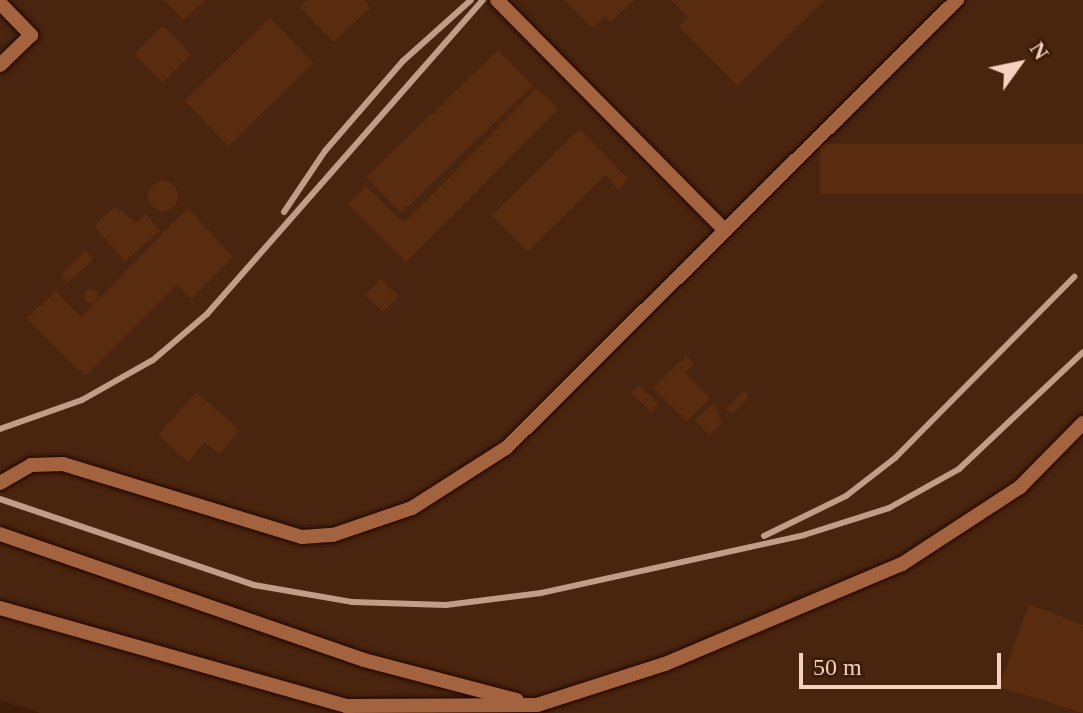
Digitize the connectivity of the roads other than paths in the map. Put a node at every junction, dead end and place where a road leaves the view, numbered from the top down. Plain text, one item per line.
1 (497, 0) edge
2 (957, 0) edge
3 (0, 3) edge
4 (0, 65) edge
5 (724, 229) junction
6 (1083, 423) edge
7 (0, 483) edge
8 (0, 534) edge
9 (0, 608) edge
10 (537, 705) junction

1 - 5 lane
2 - 5 lane
3 - 4 lane
5 - 7 lane
6 - 10 lane
8 - 10 lane
9 - 10 lane

